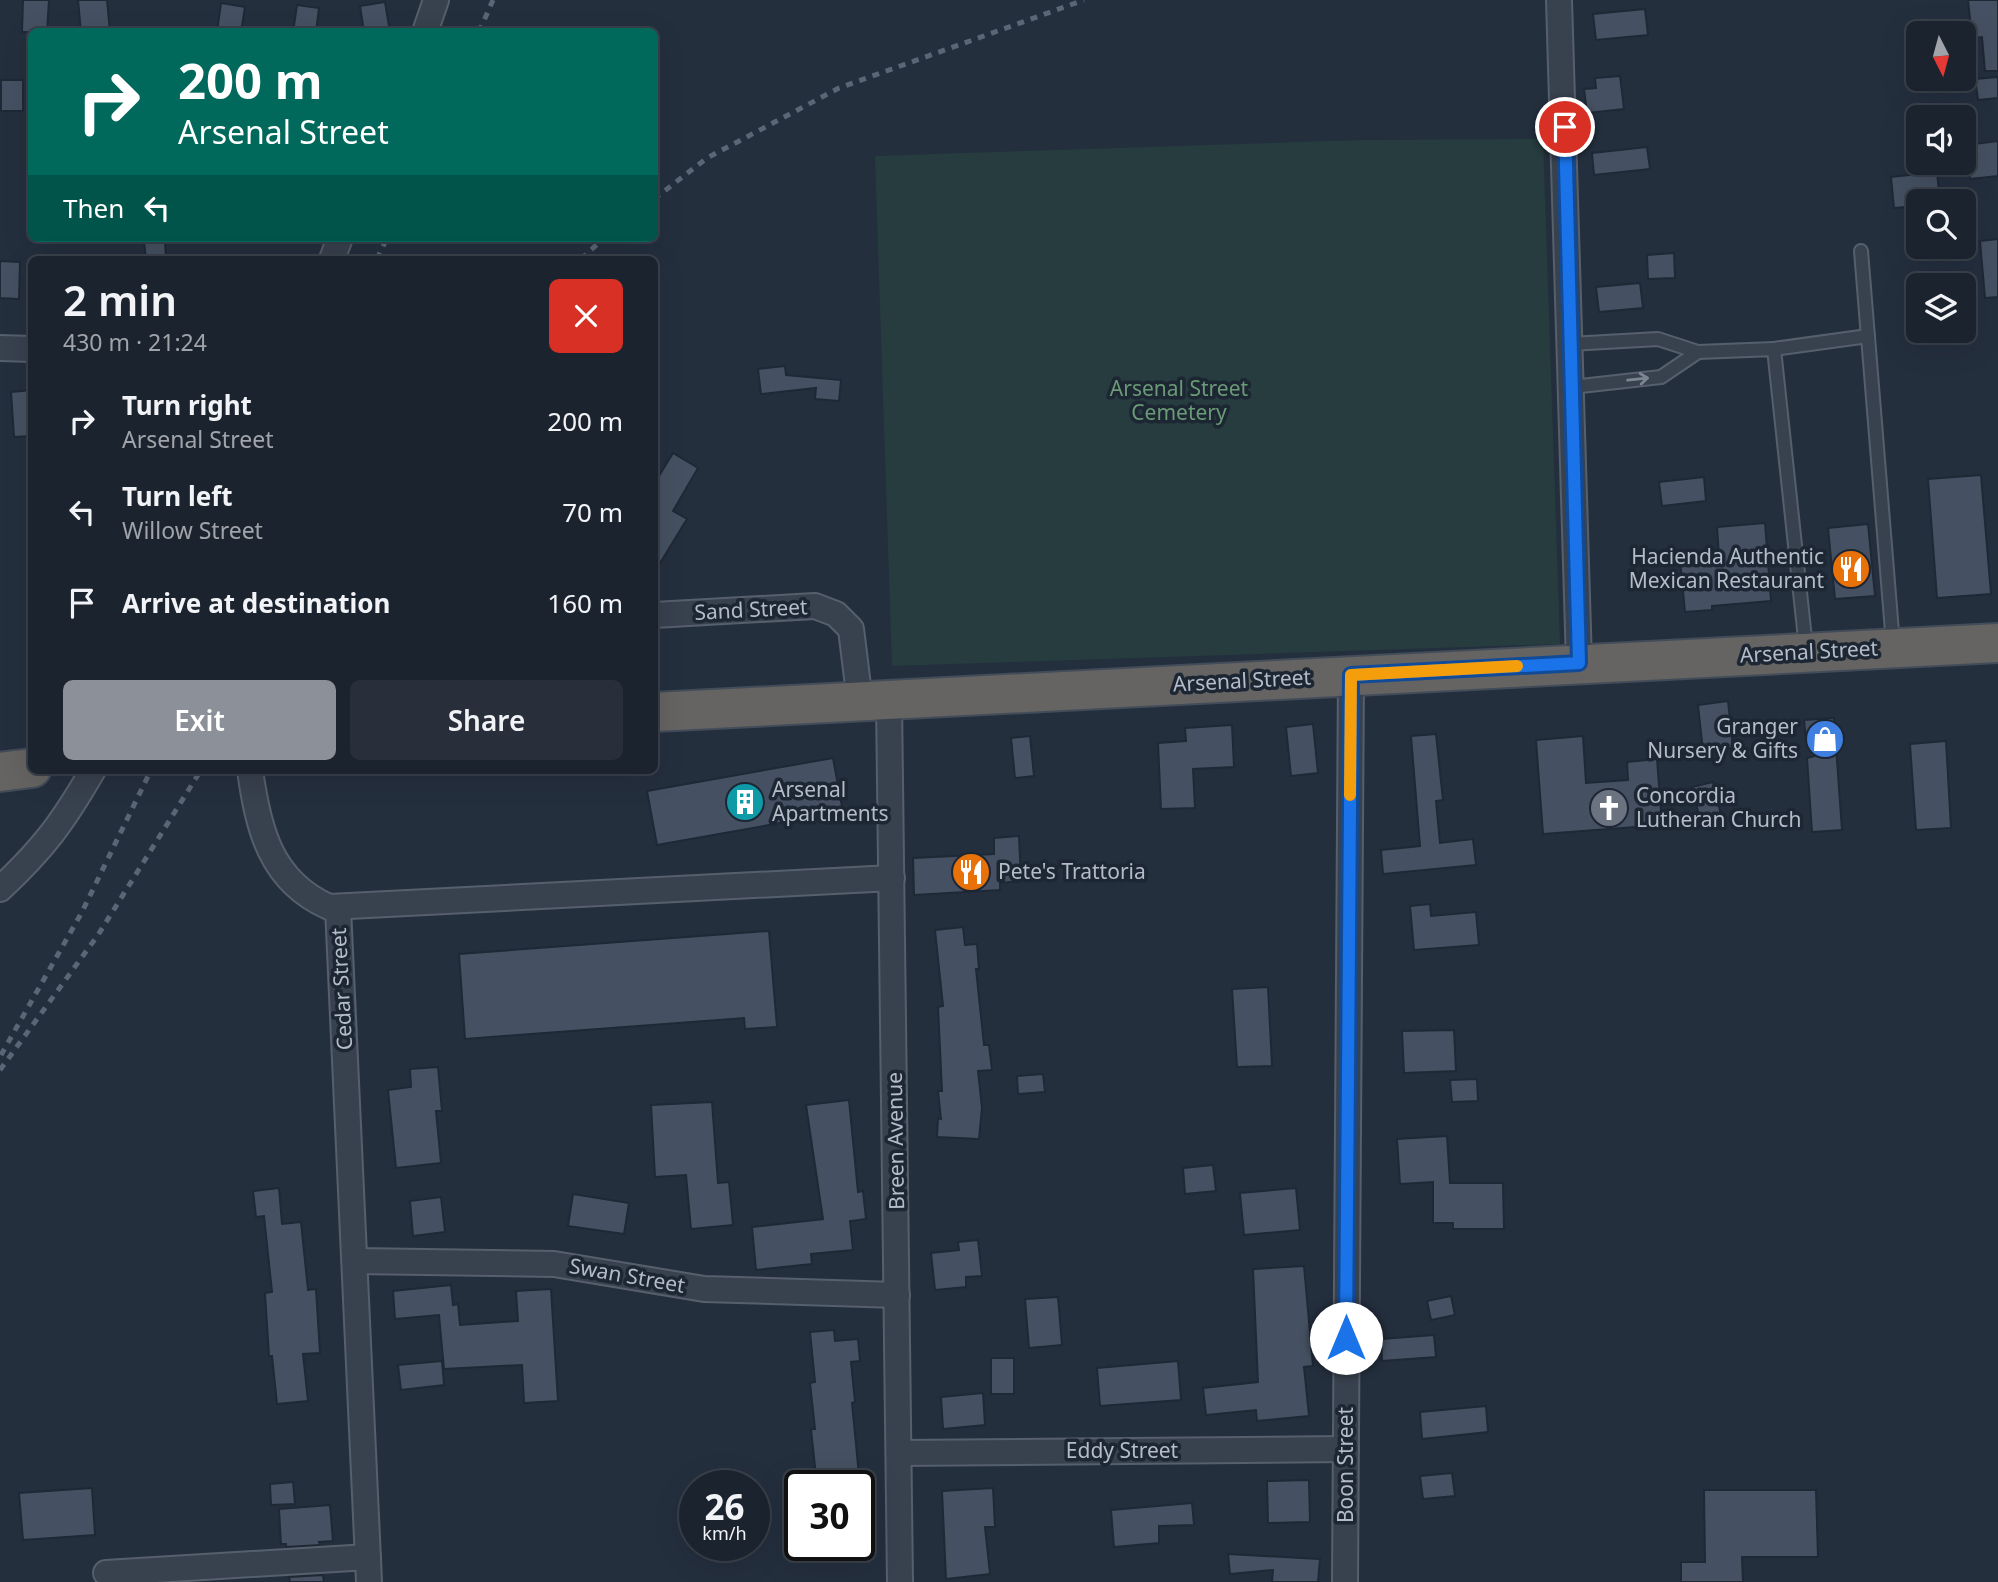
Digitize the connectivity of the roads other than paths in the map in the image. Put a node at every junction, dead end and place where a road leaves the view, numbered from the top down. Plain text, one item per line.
1 (436, 0) edge
2 (1559, 0) edge
3 (426, 28) edge
4 (1861, 251) dead end
5 (1868, 336) junction
6 (1570, 344) junction
7 (0, 348) edge
8 (28, 349) edge
9 (1774, 349) junction
10 (1698, 352) junction
11 (1572, 387) junction
12 (658, 615) edge
13 (1998, 643) edge
14 (1894, 648) junction
15 (1807, 652) junction
16 (1579, 663) junction
17 (1351, 675) junction
18 (875, 701) junction
19 (658, 712) edge
20 (91, 774) edge
21 (251, 774) edge
22 (892, 877) junction
23 (0, 889) edge
24 (338, 908) junction
25 (356, 1261) junction
26 (898, 1294) junction
27 (1346, 1449) junction
28 (899, 1453) junction
29 (368, 1557) junction
30 (106, 1573) dead end
31 (369, 1582) edge
32 (900, 1582) edge
33 (1345, 1582) edge

1 - 3 street
2 - 6 street
4 - 5 lane
5 - 9 lane
5 - 14 lane
6 - 10 lane
6 - 11 street
7 - 8 street
9 - 10 lane
9 - 15 lane
11 -> 10 lane
11 - 16 street
12 - 18 street, Sand Street
13 - 14 highway, Arsenal Street
14 - 15 highway, Arsenal Street
15 - 16 highway, Arsenal Street
16 - 17 highway, Arsenal Street
17 - 18 highway, Arsenal Street
17 - 27 street, Boon Street
18 - 19 highway, Arsenal Street
18 - 22 street, Breen Avenue
20 - 23 street
21 - 24 street
22 - 24 street, Cedar Street
22 - 26 street, Breen Avenue
24 - 25 street, Cedar Street
25 - 26 street, Swan Street
25 - 29 street, Cedar Street
26 - 28 street, Breen Avenue
27 - 28 street, Eddy Street
27 - 33 street, Boon Street
28 - 32 street, Breen Avenue
29 - 30 street
29 - 31 street, Cedar Street

